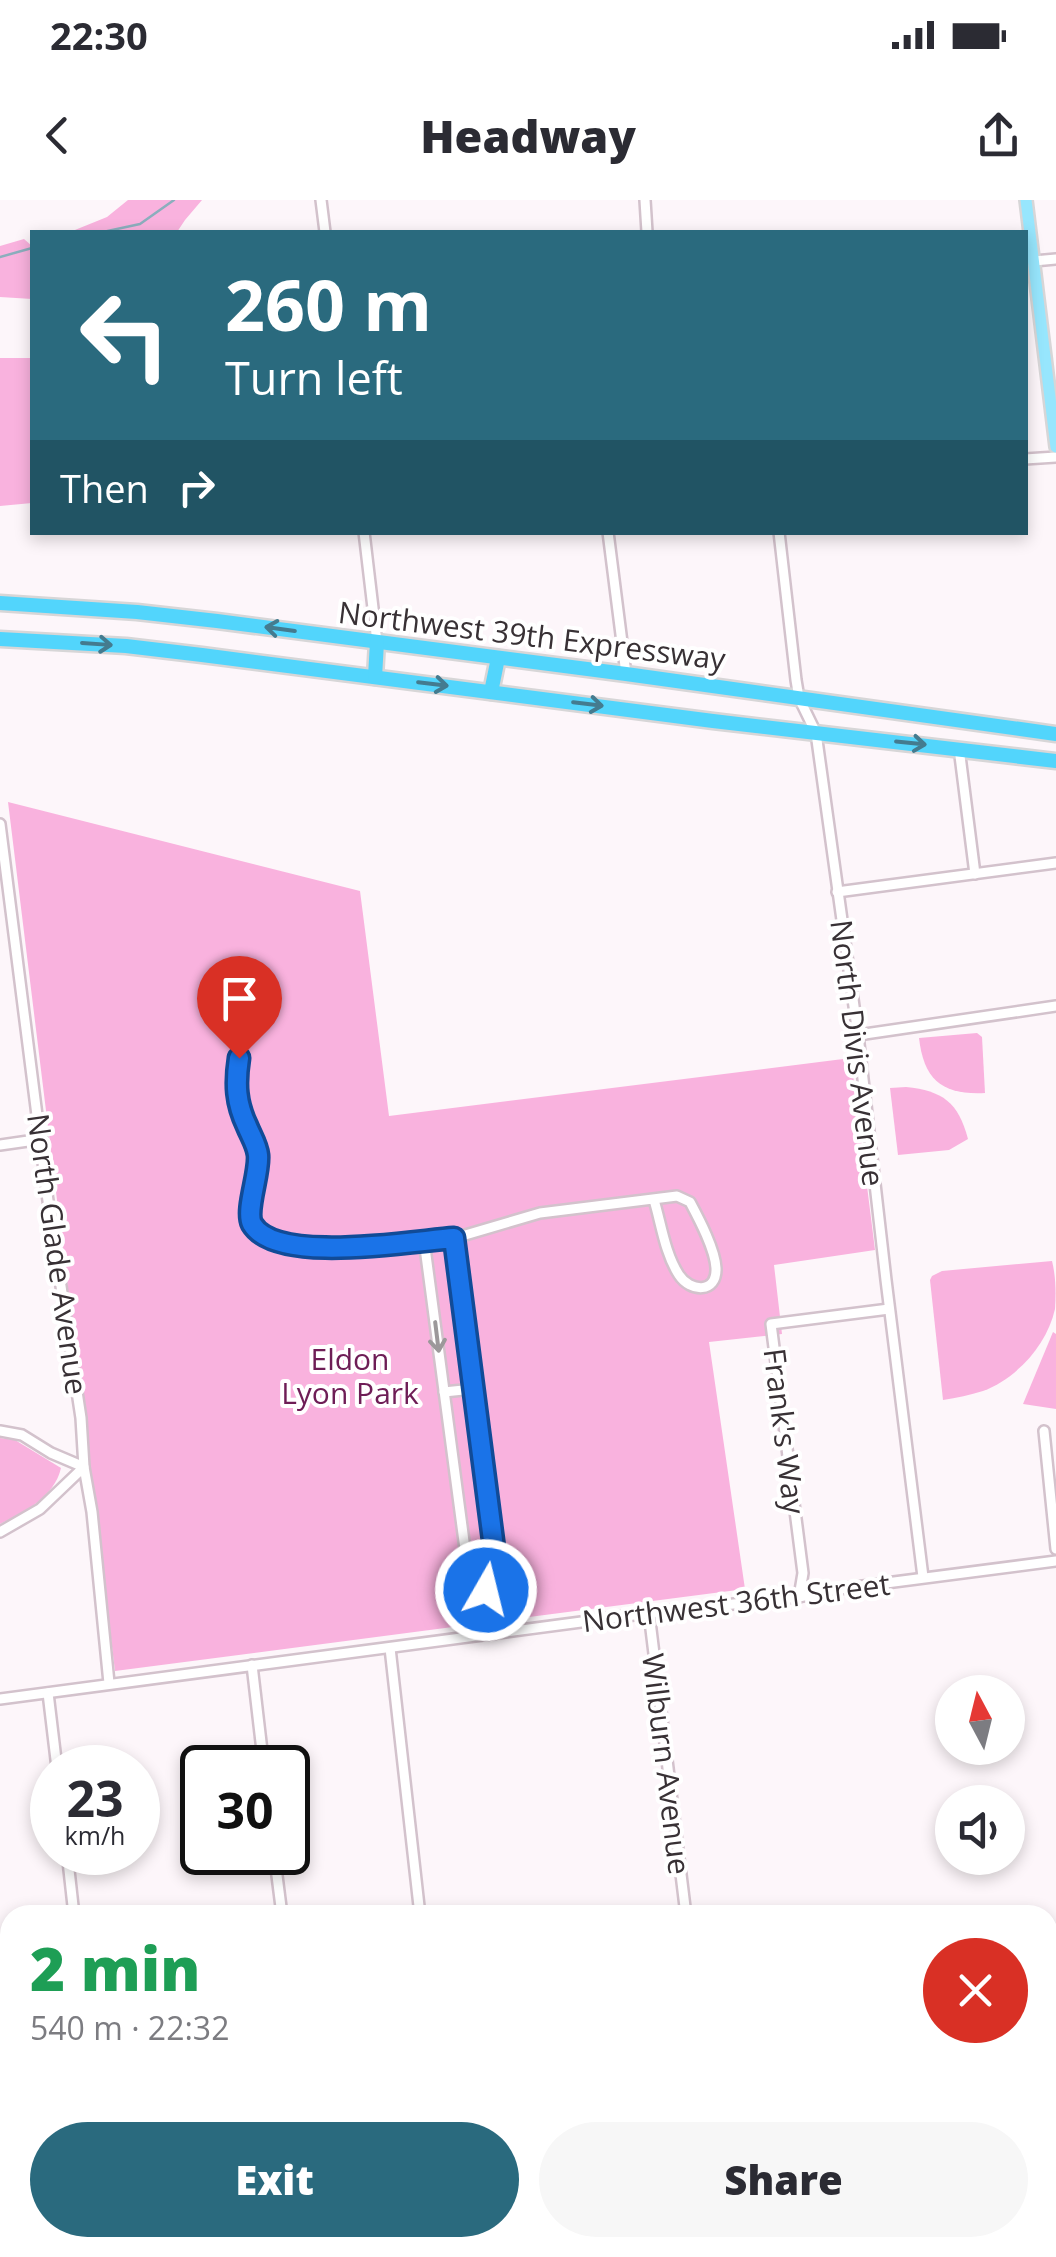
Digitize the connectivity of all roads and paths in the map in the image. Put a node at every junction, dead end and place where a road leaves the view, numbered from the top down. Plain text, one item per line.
1 (321, 200) edge
2 (645, 200) edge
3 (1026, 200) edge
4 (325, 230) edge
5 (647, 230) edge
6 (1027, 230) edge
7 (1028, 246) edge
8 (1056, 259) edge
9 (1034, 261) junction
10 (1056, 446) edge
11 (1056, 457) edge
12 (1028, 459) edge
13 (364, 535) edge
14 (608, 535) edge
15 (779, 535) edge
16 (0, 603) edge
17 (0, 639) edge
18 (377, 642) junction
19 (498, 658) junction
20 (626, 674) junction
21 (375, 677) junction
22 (491, 692) junction
23 (799, 698) junction
24 (816, 733) junction
25 (1056, 734) edge
26 (959, 748) junction
27 (1056, 761) edge
28 (0, 824) edge
29 (1056, 863) edge
30 (3, 873) edge
31 (975, 874) junction
32 (837, 892) junction
33 (1056, 1006) edge
34 (858, 1034) junction
35 (239, 1058) dead end
36 (42, 1139) junction
37 (0, 1144) edge
38 (654, 1200) junction
39 (454, 1238) junction
40 (424, 1240) junction
41 (889, 1309) junction
42 (474, 1389) junction
43 (444, 1392) junction
44 (1044, 1431) dead end
45 (0, 1432) edge
46 (84, 1467) junction
47 (0, 1532) edge
48 (1056, 1548) edge
49 (1056, 1561) edge
50 (483, 1570) junction
51 (923, 1577) junction
52 (799, 1596) junction
53 (648, 1613) junction
54 (493, 1634) junction
55 (390, 1648) junction
56 (252, 1665) junction
57 (108, 1684) junction
58 (48, 1693) junction
59 (0, 1699) edge
60 (54, 1745) edge
61 (261, 1745) edge
62 (70, 1875) edge
63 (277, 1875) edge
64 (73, 1905) edge
65 (281, 1905) edge
66 (419, 1905) edge
67 (685, 1905) edge

1 - 4 street
2 - 5 street
3 - 6 main road
7 - 9 main road
8 - 9 street
9 - 10 main road
11 - 12 street
13 - 18 street
14 - 20 street
15 - 23 street, North Divis Avenue
18 -> 16 highway, Northwest 39th Expressway
17 -> 21 highway, Northwest 39th Expressway
18 - 19 highway, Northwest 39th Expressway
18 - 21 highway
19 - 20 highway, Northwest 39th Expressway
19 - 22 highway
20 - 23 highway, Northwest 39th Expressway
21 -> 22 highway, Northwest 39th Expressway
22 -> 24 highway, Northwest 39th Expressway
23 - 24 street, North Divis Avenue
23 - 25 highway, Northwest 39th Expressway
24 -> 26 highway, Northwest 39th Expressway
24 - 32 street, North Divis Avenue
26 - 27 highway, Northwest 39th Expressway
26 - 31 street
28 - 30 street, North Glade Avenue
29 - 31 street
30 - 36 street, North Glade Avenue
31 - 32 street
32 - 34 street, North Divis Avenue
33 - 34 street
34 - 41 street, North Divis Avenue
35 - 40 street
36 - 37 street
36 - 46 street, North Glade Avenue
38 - 38 street
38 - 39 street
39 - 40 street
39 - 42 street
40 -> 43 street
41 - 51 street, North Divis Avenue
41 - 52 street, Frank's Way
42 - 43 street
42 - 50 street
43 - 50 street
44 - 48 street
45 - 46 street
46 - 47 street
46 - 57 street, North Glade Avenue
49 - 51 street, Northwest 36th Street
50 - 54 street
51 - 52 street, Northwest 36th Street
52 - 53 street, Northwest 36th Street
53 - 54 street, Northwest 36th Street
53 - 67 street, Wilburn Avenue
54 - 55 street, Northwest 36th Street
55 - 56 street, Northwest 36th Street
55 - 66 street
56 - 57 street, Northwest 36th Street
56 - 61 street
57 - 58 street, Northwest 36th Street
58 - 59 street, Northwest 36th Street
58 - 60 street
62 - 64 street
63 - 65 street

